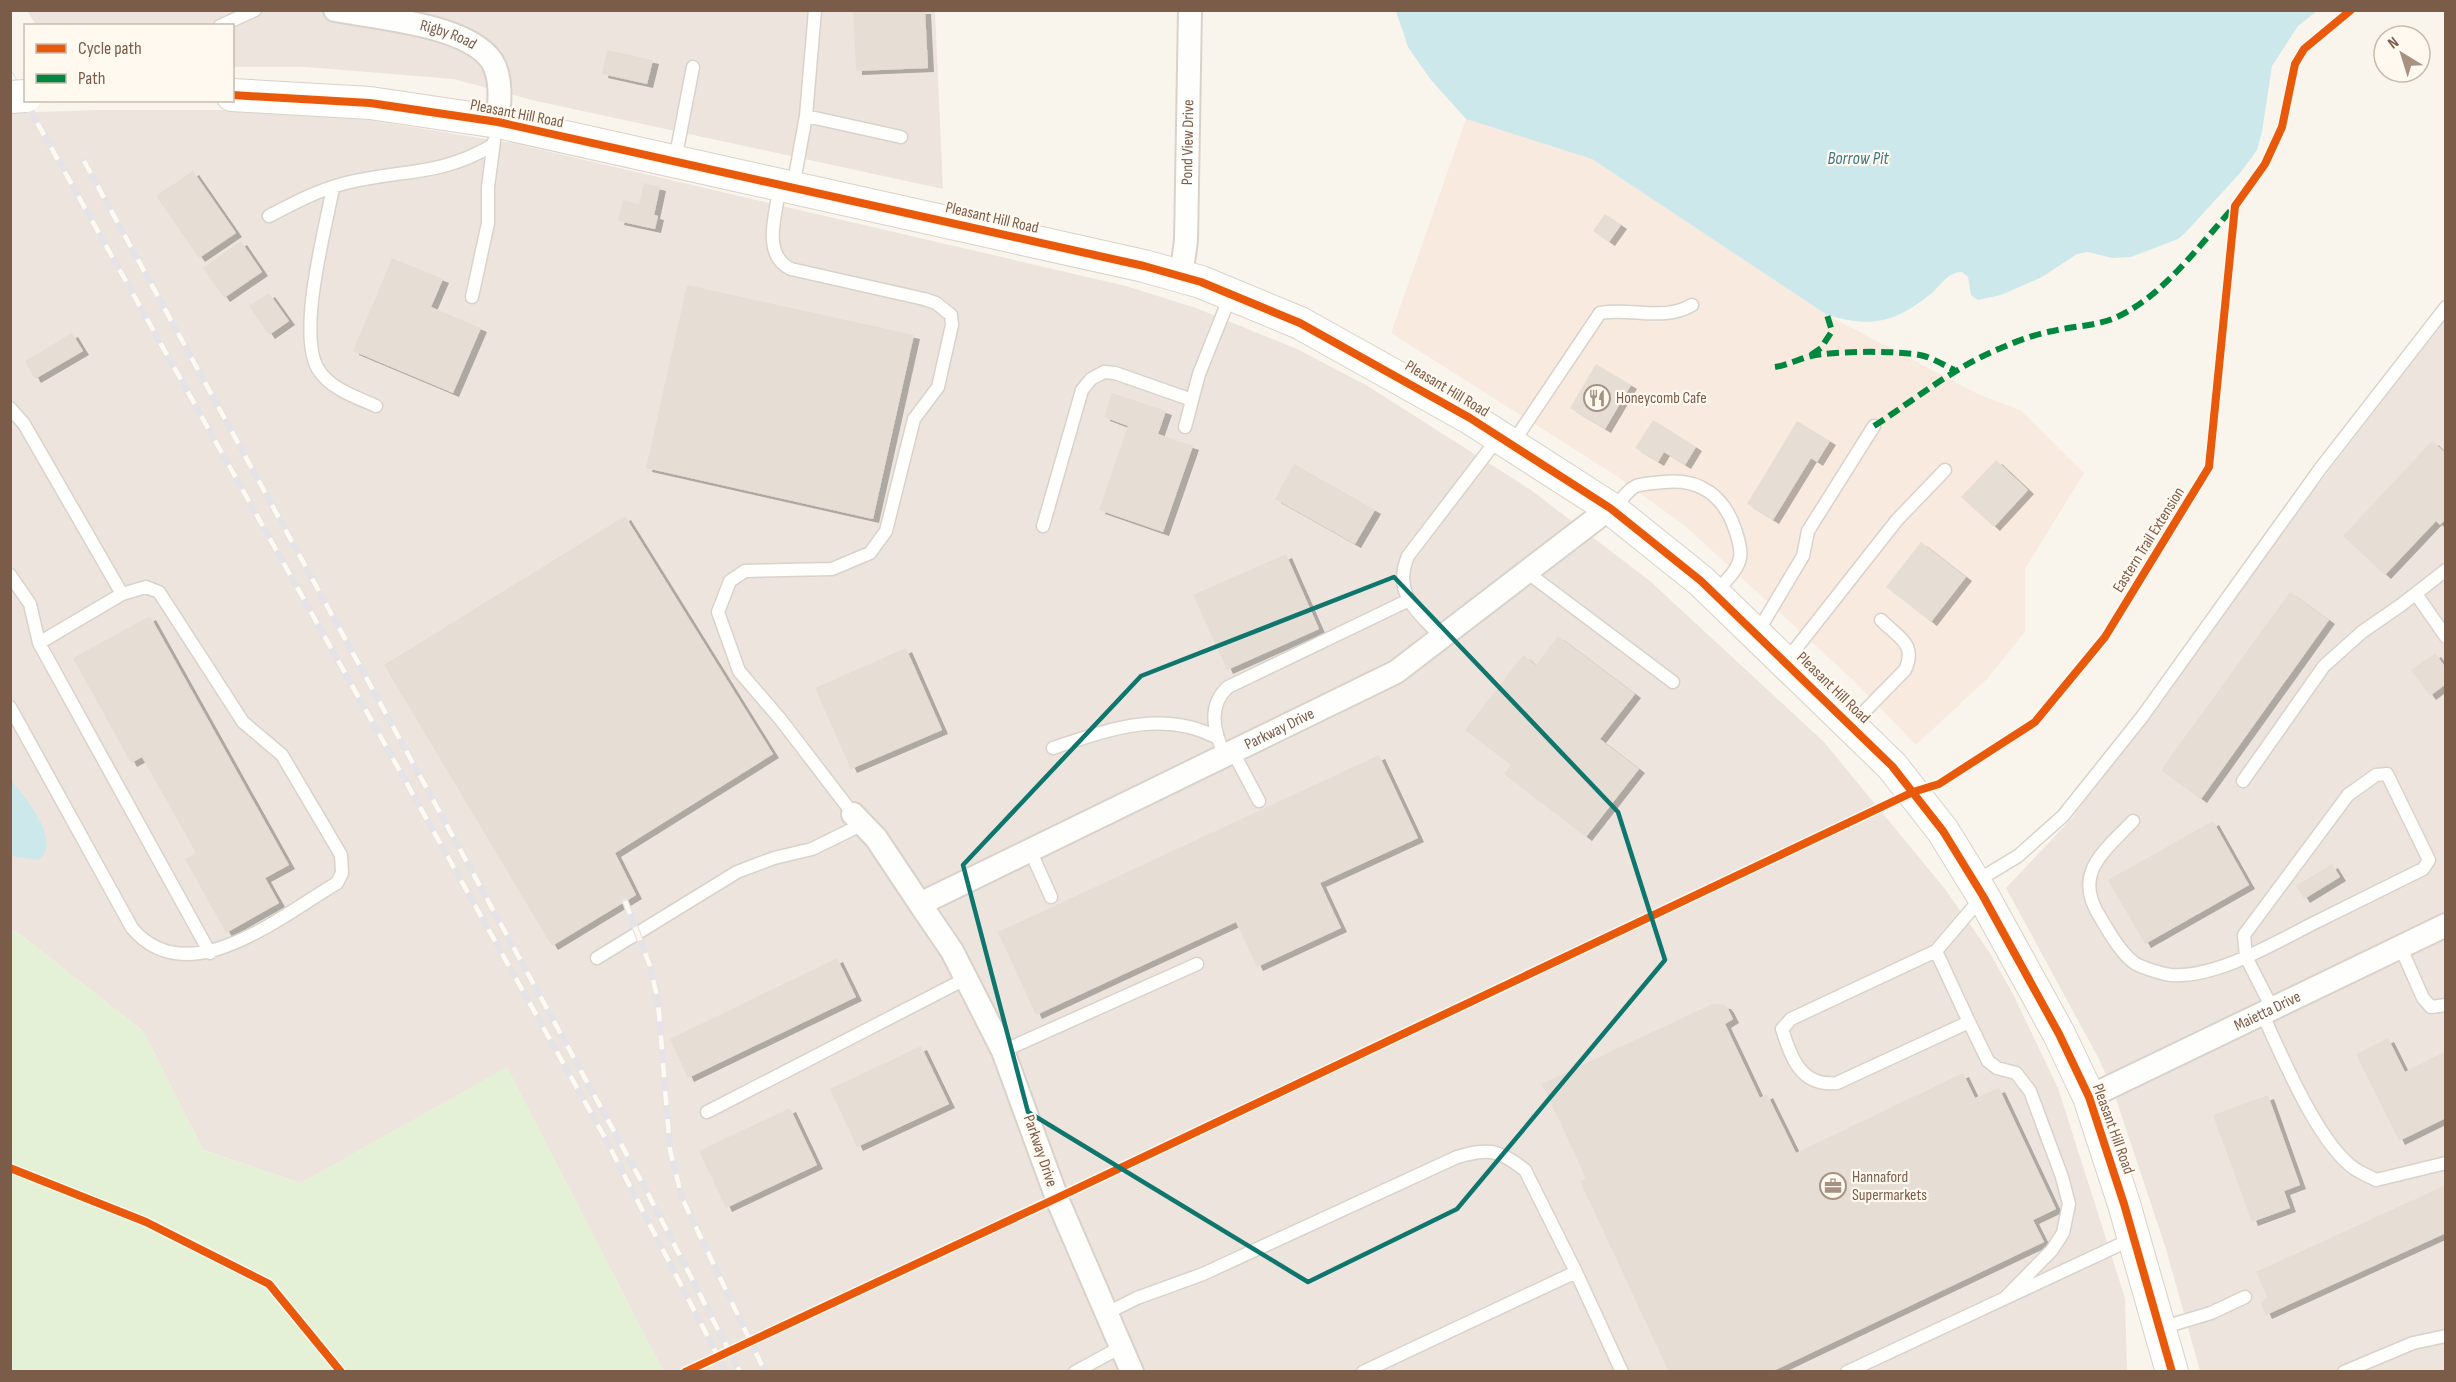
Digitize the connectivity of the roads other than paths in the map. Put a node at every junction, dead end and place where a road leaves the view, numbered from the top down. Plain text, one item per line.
1 (255, 10) edge
2 (335, 10) edge
3 (815, 10) edge
4 (1190, 10) edge
5 (224, 24) edge
6 (693, 67) dead end
7 (234, 94) edge
8 (806, 116) junction
9 (496, 134) junction
10 (901, 137) dead end
11 (675, 161) junction
12 (786, 187) junction
13 (333, 188) junction
14 (269, 216) dead end
15 (1181, 276) junction
16 (1231, 293) junction
17 (472, 297) dead end
18 (1692, 305) dead end
19 (2445, 306) edge
20 (1192, 400) junction
21 (376, 406) dead end
22 (10, 408) edge
23 (1874, 426) dead end
24 (1185, 427) dead end
25 (1506, 440) junction
26 (1946, 470) dead end
27 (1612, 509) junction
28 (1043, 526) dead end
29 (2445, 570) edge
30 (1528, 573) junction
31 (10, 575) edge
32 (122, 594) junction
33 (1715, 594) junction
34 (2416, 594) junction
35 (1409, 600) junction
36 (1881, 620) dead end
37 (1757, 633) junction
38 (2445, 637) edge
39 (1442, 638) junction
40 (39, 643) junction
41 (1786, 662) junction
42 (1673, 682) dead end
43 (10, 706) edge
44 (1851, 724) junction
45 (1053, 748) dead end
46 (1225, 748) junction
47 (2243, 781) dead end
48 (1259, 801) dead end
49 (858, 819) junction
50 (2133, 821) dead end
51 (1030, 850) junction
52 (1979, 889) junction
53 (1051, 897) dead end
54 (920, 904) junction
55 (2445, 925) edge
56 (2400, 946) junction
57 (1935, 951) junction
58 (210, 953) junction
59 (2246, 957) junction
60 (597, 958) dead end
61 (1197, 964) dead end
62 (967, 978) junction
63 (2445, 1005) edge
64 (2267, 1010) junction
65 (1969, 1022) junction
66 (1003, 1051) junction
67 (2089, 1097) junction
68 (707, 1112) dead end
69 (2445, 1163) edge
70 (2134, 1238) junction
71 (1576, 1272) junction
72 (2245, 1296) dead end
73 (2005, 1298) junction
74 (1107, 1313) junction
75 (2160, 1329) junction
76 (2445, 1336) edge
77 (1120, 1347) junction
78 (1075, 1371) edge
79 (1132, 1371) edge
80 (1363, 1371) edge
81 (1622, 1371) edge
82 (1847, 1371) edge
83 (2172, 1371) edge
84 (2344, 1371) edge

1 - 5 lane
2 - 9 street, Rigby Road
3 - 8 lane
4 - 15 street, Pond View Drive
6 - 11 lane
7 - 9 street, Pleasant Hill Road
8 - 10 lane
8 - 12 lane
9 - 11 street, Pleasant Hill Road
9 - 13 lane
9 - 17 lane
11 - 12 street, Pleasant Hill Road
12 - 15 street, Pleasant Hill Road
12 - 49 lane
13 - 14 lane
13 - 21 lane
15 - 16 street, Pleasant Hill Road
16 - 20 lane
16 - 25 street, Pleasant Hill Road
18 - 25 lane
19 - 52 lane
20 - 24 lane
20 - 28 lane
22 - 32 lane
23 - 37 lane
25 - 27 street, Pleasant Hill Road
25 - 35 lane
26 - 41 lane
27 - 30 street, Parkway Drive
27 - 33 street, Pleasant Hill Road
27 - 33 lane
29 - 34 lane
30 - 39 street, Parkway Drive
30 - 42 lane
31 - 40 lane
32 - 40 lane
32 - 58 lane
33 - 37 street, Pleasant Hill Road
34 - 38 lane
34 - 47 lane
35 - 39 lane
35 - 46 lane
36 - 44 lane
37 - 41 street, Pleasant Hill Road
39 - 46 street, Parkway Drive
40 - 58 lane
41 - 44 street, Pleasant Hill Road
43 - 58 lane
44 - 52 street, Pleasant Hill Road
45 - 46 lane
46 - 48 lane
46 - 51 street, Parkway Drive
49 - 54 street, Parkway Drive
49 - 60 lane
50 - 59 lane
51 - 53 lane
51 - 54 street, Parkway Drive
52 - 57 lane
52 - 67 street, Pleasant Hill Road
54 - 62 street, Parkway Drive
55 - 56 street, Maietta Drive
56 - 63 lane
56 - 64 street, Maietta Drive
57 - 65 lane
57 - 65 lane
59 - 59 lane
59 - 64 lane
61 - 66 lane
62 - 66 street, Parkway Drive
62 - 68 lane
64 - 67 street, Maietta Drive
64 - 69 lane
65 - 73 lane
66 - 74 street, Parkway Drive
67 - 70 street, Pleasant Hill Road
70 - 73 lane
70 - 75 street, Pleasant Hill Road
71 - 74 lane
71 - 80 lane
71 - 81 lane
72 - 75 lane
73 - 82 lane
74 - 77 street, Parkway Drive
75 - 83 street, Pleasant Hill Road
76 - 84 lane
77 - 78 lane
77 - 79 street, Parkway Drive

